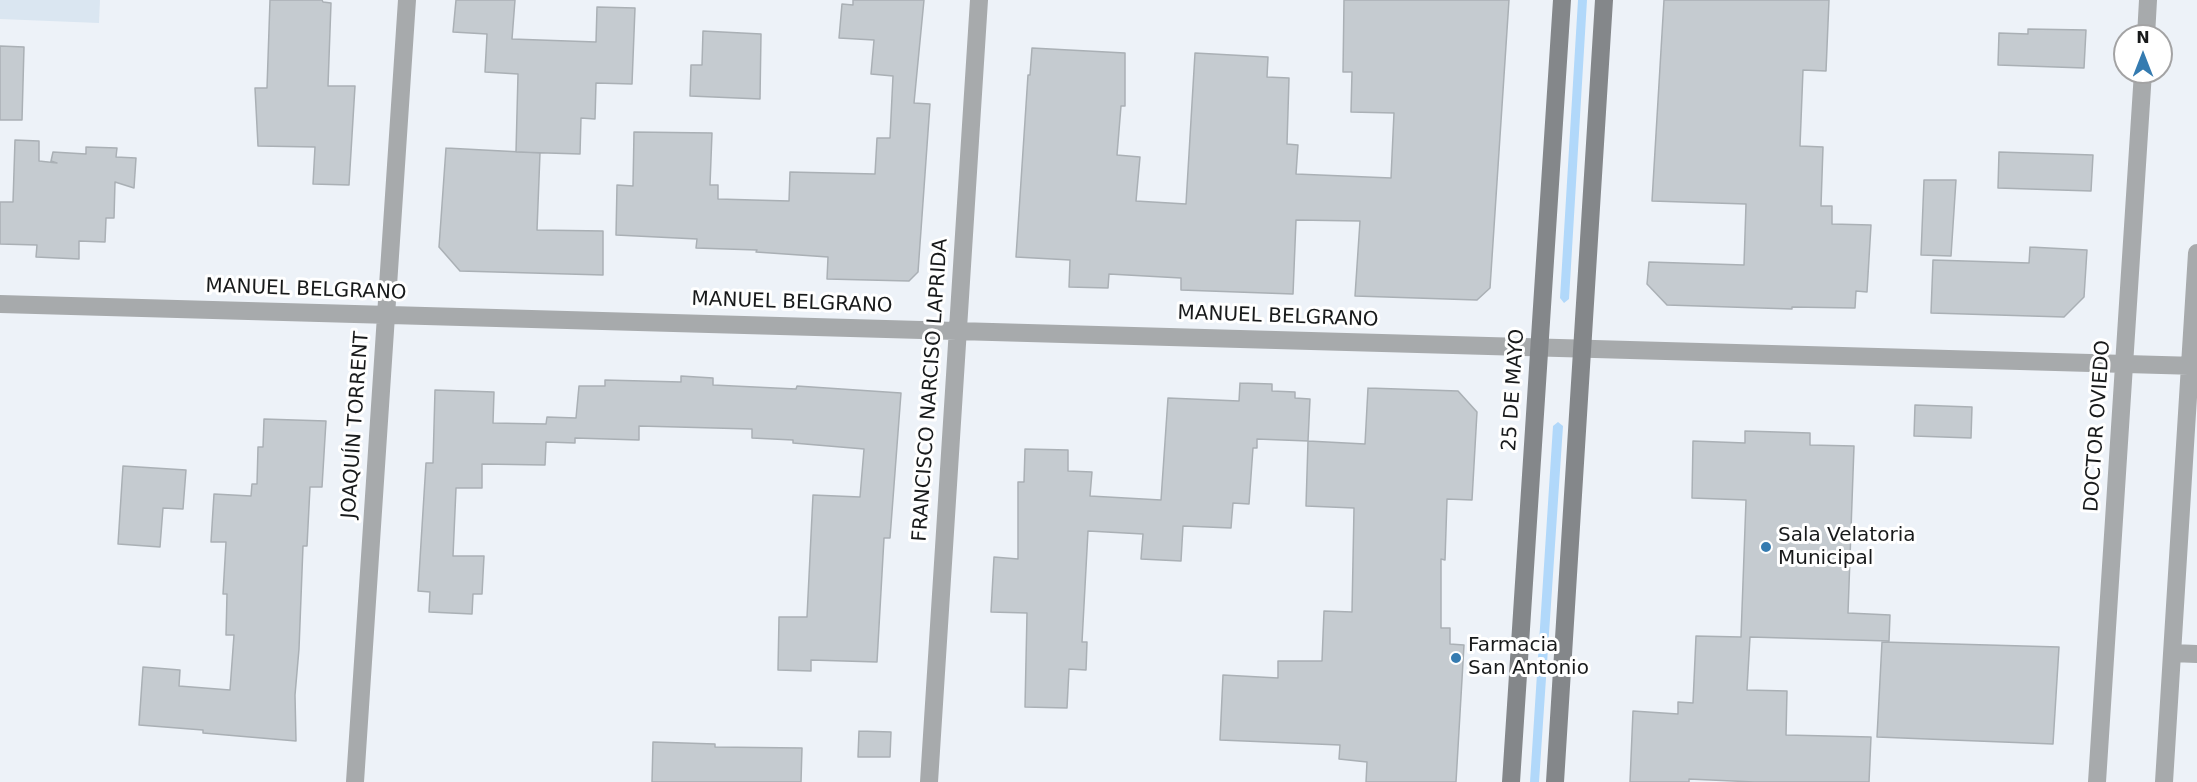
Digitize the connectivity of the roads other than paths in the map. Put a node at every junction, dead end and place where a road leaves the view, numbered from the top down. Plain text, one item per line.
1 (407, 0) edge
2 (979, 0) edge
3 (1562, 0) edge
4 (1604, 0) edge
5 (2148, 0) edge
6 (2147, 24) edge
7 (2142, 84) edge
8 (2197, 253) edge
9 (0, 304) edge
10 (386, 315) junction
11 (958, 330) junction
12 (1539, 346) junction
13 (1582, 347) junction
14 (2124, 363) junction
15 (2194, 365) edge
16 (2172, 654) junction
17 (2197, 654) edge
18 (355, 782) edge
19 (929, 782) edge
20 (1511, 782) edge
21 (1555, 782) edge
22 (2097, 782) edge
23 (2164, 782) edge

1 - 10 street, JOAQUÍN TORRENT
2 - 11 street, FRANCISCO NARCISO LAPRIDA
3 - 12 main road, 25 DE MAYO
4 - 13 main road
5 - 6 street
7 - 14 street, DOCTOR OVIEDO
8 - 15 street
9 - 10 street, MANUEL BELGRANO
10 - 11 street, MANUEL BELGRANO
10 - 18 street, JOAQUÍN TORRENT
11 - 12 street, MANUEL BELGRANO
11 - 19 street, FRANCISCO NARCISO LAPRIDA
12 - 13 street, MANUEL BELGRANO
12 - 20 main road, 25 DE MAYO
13 - 14 street, MANUEL BELGRANO
13 - 21 main road
14 - 15 street, MANUEL BELGRANO
14 - 22 street, DOCTOR OVIEDO
15 - 16 street
16 - 17 street
16 - 23 street

